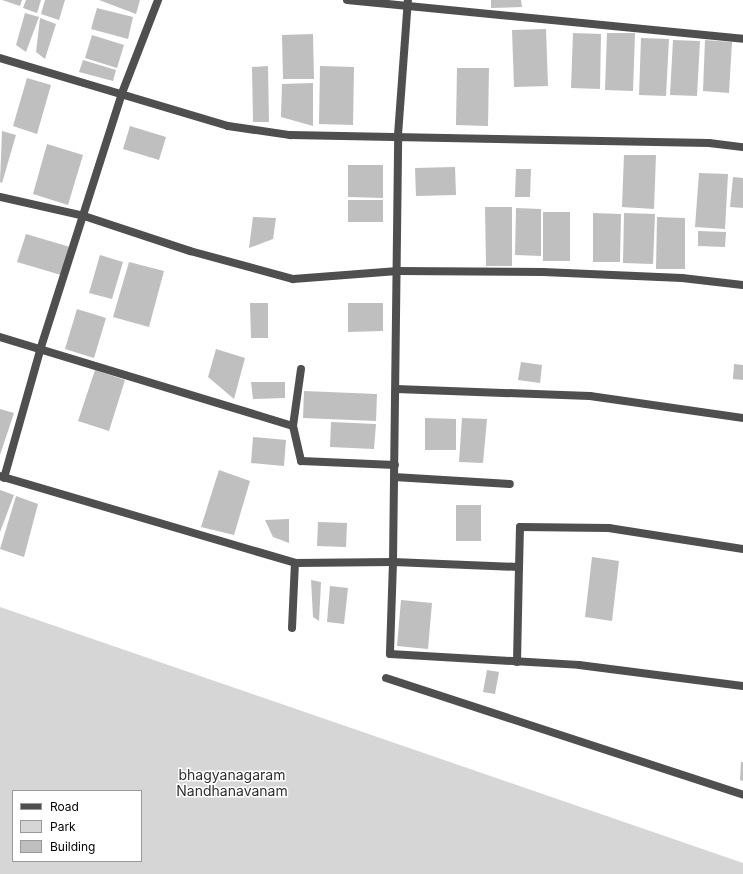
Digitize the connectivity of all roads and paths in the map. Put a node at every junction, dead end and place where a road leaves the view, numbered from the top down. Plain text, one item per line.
1 (158, 0) edge
2 (347, 0) edge
3 (408, 2) edge
4 (743, 39) edge
5 (0, 58) edge
6 (122, 93) junction
7 (398, 135) junction
8 (743, 147) edge
9 (0, 197) edge
10 (84, 216) junction
11 (398, 271) junction
12 (743, 285) edge
13 (0, 337) edge
14 (41, 347) junction
15 (301, 369) dead end
16 (396, 389) junction
17 (743, 418) edge
18 (293, 426) junction
19 (395, 465) junction
20 (2, 477) edge
21 (394, 477) junction
22 (510, 484) dead end
23 (743, 549) edge
24 (393, 562) junction
25 (295, 563) junction
26 (518, 567) junction
27 (292, 628) dead end
28 (517, 662) junction
29 (386, 678) dead end
30 (743, 686) edge
31 (743, 795) edge

1 - 6 street
2 - 3 street
3 - 4 street
3 - 7 street
5 - 6 street
6 - 7 street
6 - 10 street
7 - 8 street
7 - 11 street
9 - 10 street
10 - 11 street
10 - 14 street
11 - 12 street
11 - 16 street
13 - 14 street
14 - 18 street
14 - 20 street
15 - 18 street
16 - 17 street
16 - 19 street
18 - 19 street
19 - 21 street
20 - 25 street
21 - 22 street
21 - 24 street
23 - 26 street
24 - 25 street
24 - 26 street
24 - 28 street
25 - 27 street
26 - 28 street
28 - 30 street
29 - 31 street

